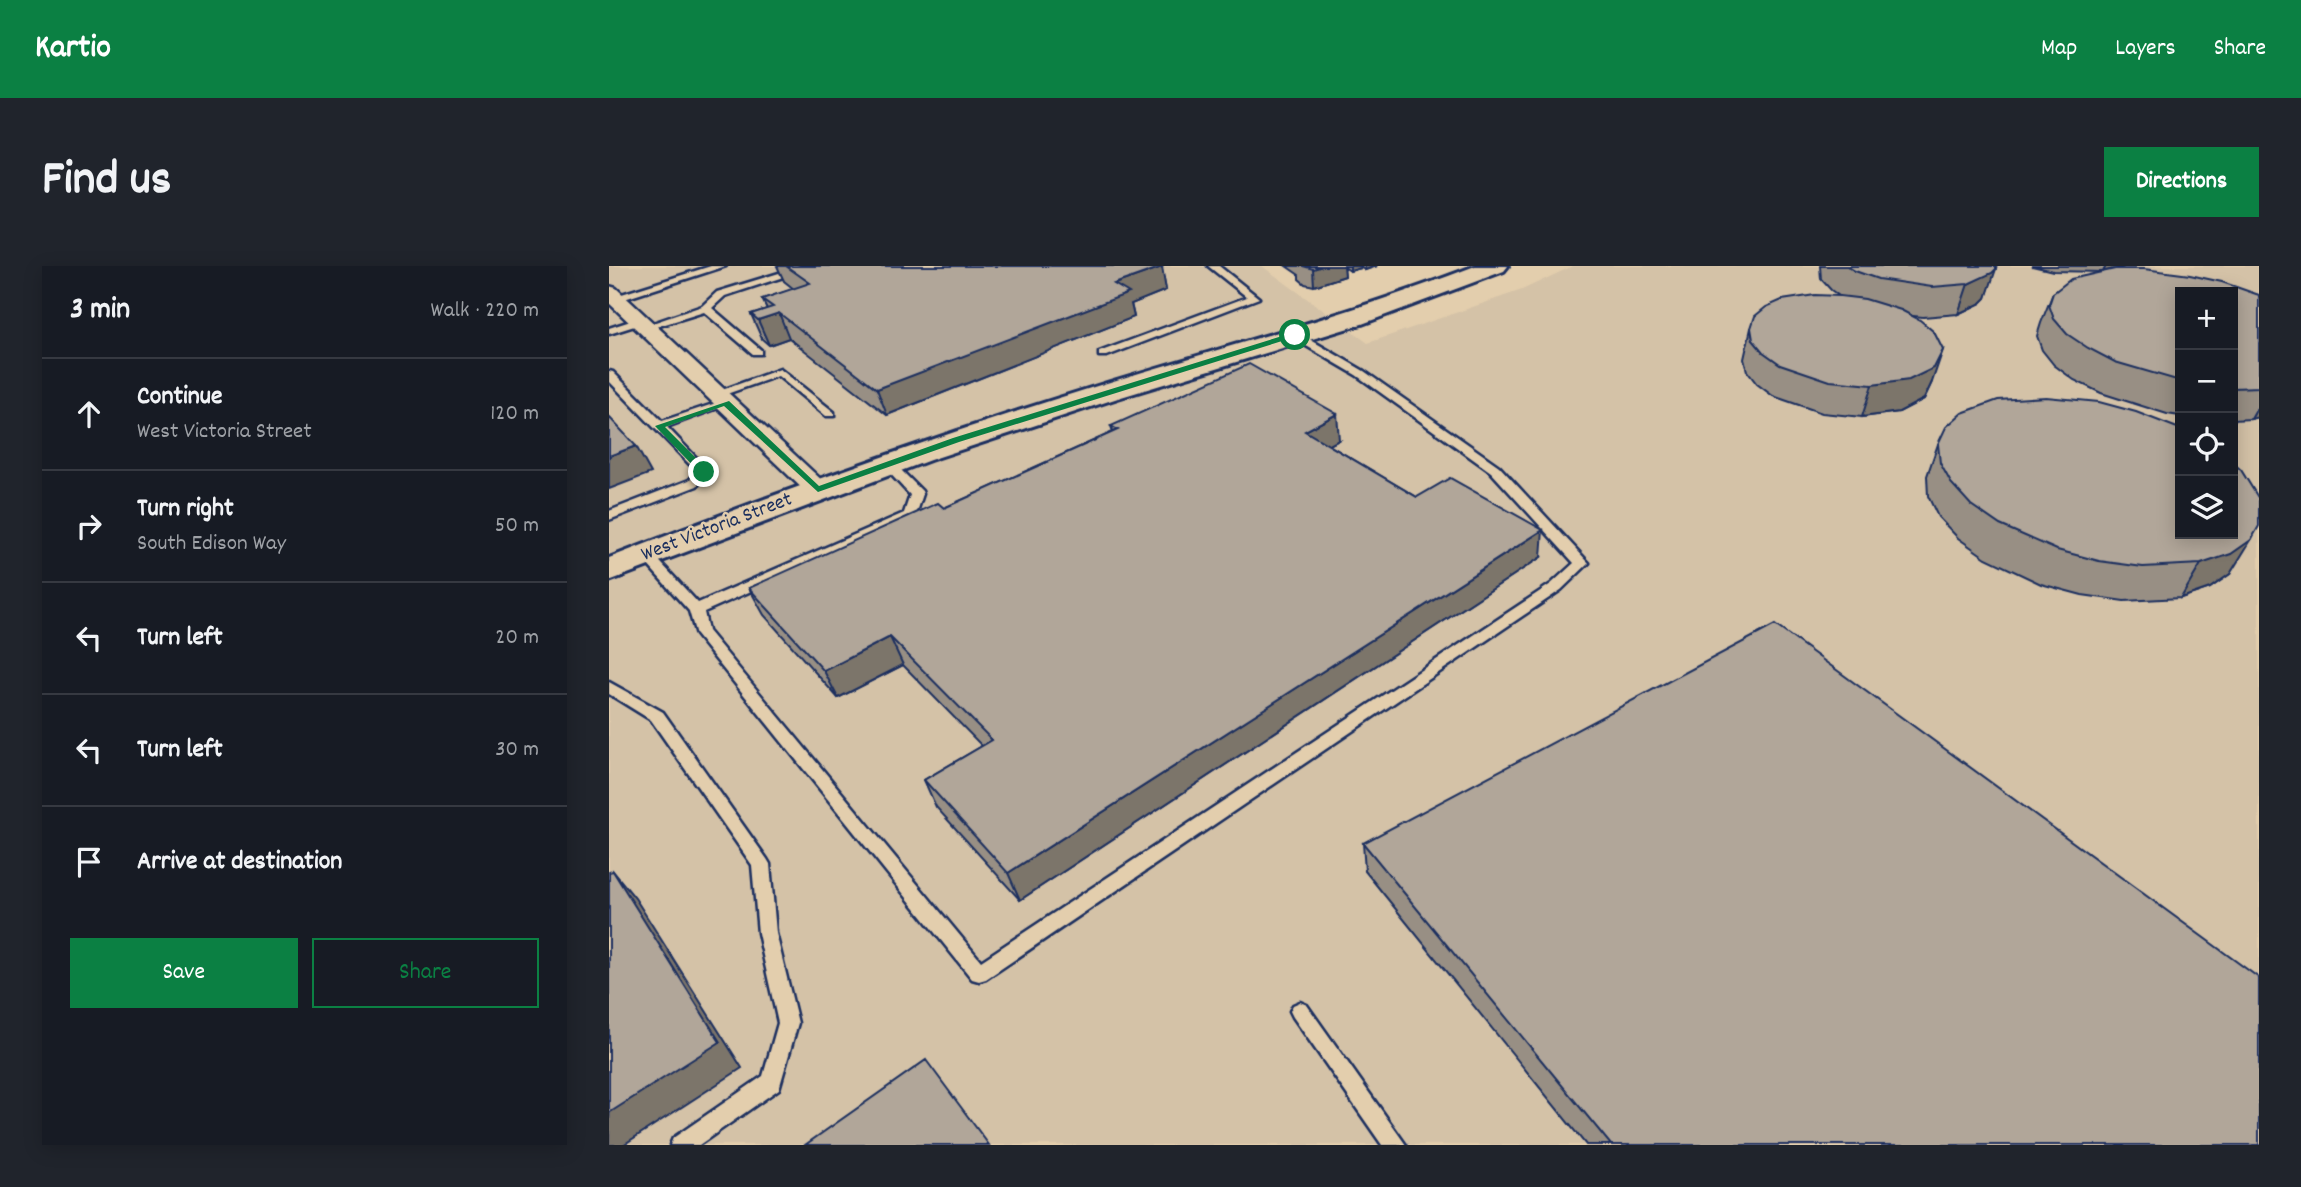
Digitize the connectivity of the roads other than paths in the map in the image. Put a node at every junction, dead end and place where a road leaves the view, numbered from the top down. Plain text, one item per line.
1 (721, 266) edge
2 (812, 266) edge
3 (1213, 266) edge
4 (1496, 266) edge
5 (611, 297) edge
6 (706, 308) junction
7 (643, 324) junction
8 (609, 331) edge
9 (1295, 335) junction
10 (757, 352) dead end
11 (1103, 354) dead end
12 (609, 374) edge
13 (721, 398) junction
14 (830, 414) dead end
15 (660, 426) junction
16 (888, 464) junction
17 (818, 490) junction
18 (609, 516) edge
19 (646, 555) junction
20 (609, 570) edge
21 (697, 610) junction
22 (609, 687) edge
23 (1300, 1011) dead end
24 (681, 1145) edge
25 (1395, 1145) edge

1 - 5 lane
2 - 6 lane
3 - 11 lane
4 - 9 street, West Victoria Street
5 - 7 street
6 - 7 lane
6 - 10 lane
7 - 8 lane
7 - 13 street
9 - 16 street, West Victoria Street
9 - 21 lane
12 - 15 lane
13 - 14 lane
13 - 15 lane
13 - 17 street
15 - 18 lane
16 - 17 street, West Victoria Street
16 - 21 lane
17 - 19 street, West Victoria Street
19 - 20 street, West Victoria Street
19 - 21 lane
22 - 24 lane
23 - 25 lane

